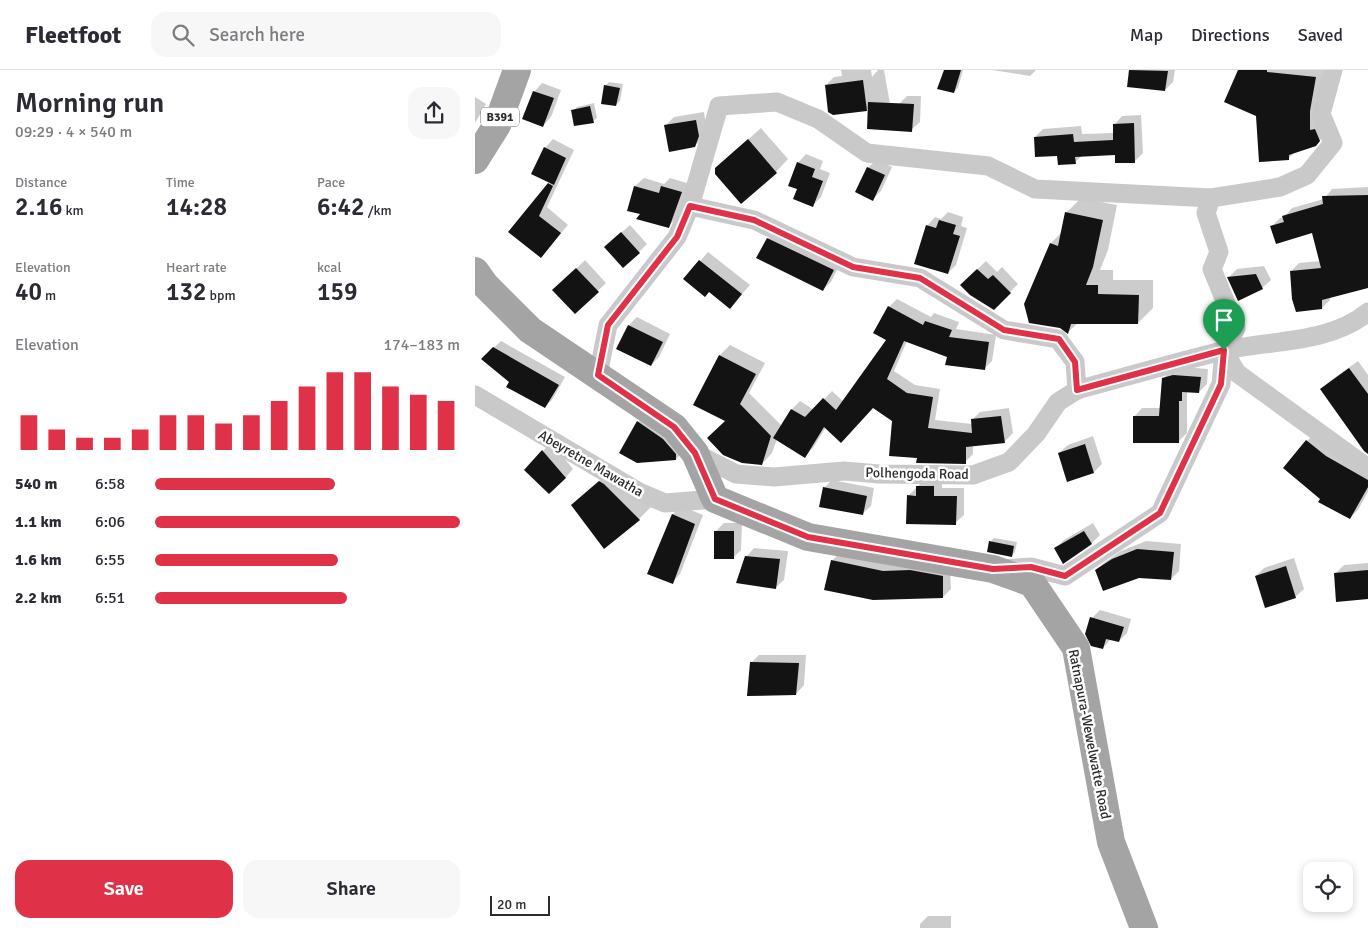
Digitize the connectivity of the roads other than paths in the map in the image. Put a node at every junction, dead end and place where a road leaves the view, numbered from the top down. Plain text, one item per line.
1 (517, 70) edge
2 (1333, 70) edge
3 (475, 160) edge
4 (1211, 198) junction
5 (690, 206) junction
6 (475, 271) edge
7 (1368, 312) edge
8 (1224, 350) junction
9 (598, 375) junction
10 (1077, 390) junction
11 (475, 395) edge
12 (695, 453) junction
13 (1368, 468) edge
14 (715, 499) junction
15 (993, 569) junction
16 (1144, 928) edge

1 - 3 main road, B391
2 - 4 street
4 - 5 street
4 - 8 street
5 - 9 street
5 - 10 street
6 - 9 main road
7 - 8 street, Polhengoda Road
8 - 10 street, Polhengoda Road
8 - 13 street
8 - 15 street
9 - 12 main road
10 - 12 street, Polhengoda Road
11 - 14 street, Abeyretne Mawatha
12 - 14 main road
14 - 15 main road, Ratnapura-Wewelwatte Road
15 - 16 main road, Ratnapura-Wewelwatte Road

